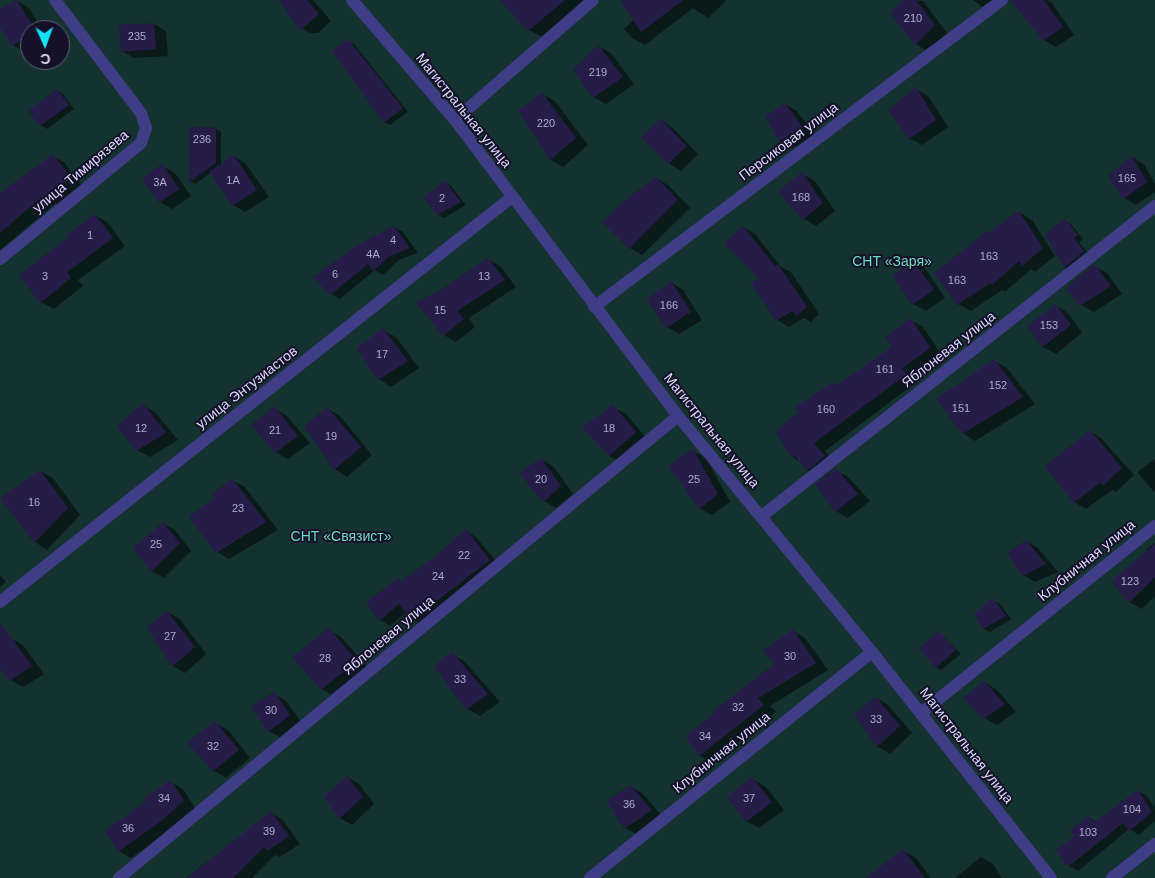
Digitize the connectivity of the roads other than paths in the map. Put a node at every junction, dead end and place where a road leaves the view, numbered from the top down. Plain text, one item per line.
1 (55, 0) edge
2 (352, 0) edge
3 (593, 0) edge
4 (1002, 0) edge
5 (455, 120) junction
6 (512, 197) junction
7 (1155, 206) edge
8 (0, 259) edge
9 (594, 307) junction
10 (678, 416) junction
11 (762, 516) junction
12 (1155, 526) edge
13 (0, 602) edge
14 (872, 652) junction
15 (921, 713) junction
16 (1155, 844) edge
17 (1045, 876) edge
18 (119, 878) edge
19 (590, 878) edge
20 (1112, 878) edge

1 - 8 street, улица Тимирязева
2 - 5 street, Магистральная улица
3 - 5 street
4 - 9 street, Персиковая улица
5 - 6 street, Магистральная улица
6 - 9 street, Магистральная улица
6 - 13 street, улица Энтузиастов
7 - 11 street, Яблоневая улица
9 - 10 street, Магистральная улица
10 - 11 street, Магистральная улица
10 - 18 street, Яблоневая улица
11 - 14 street, Магистральная улица
12 - 15 street, Клубничная улица
14 - 15 street, Магистральная улица
14 - 19 street, Клубничная улица
15 - 17 street, Магистральная улица
16 - 20 street

